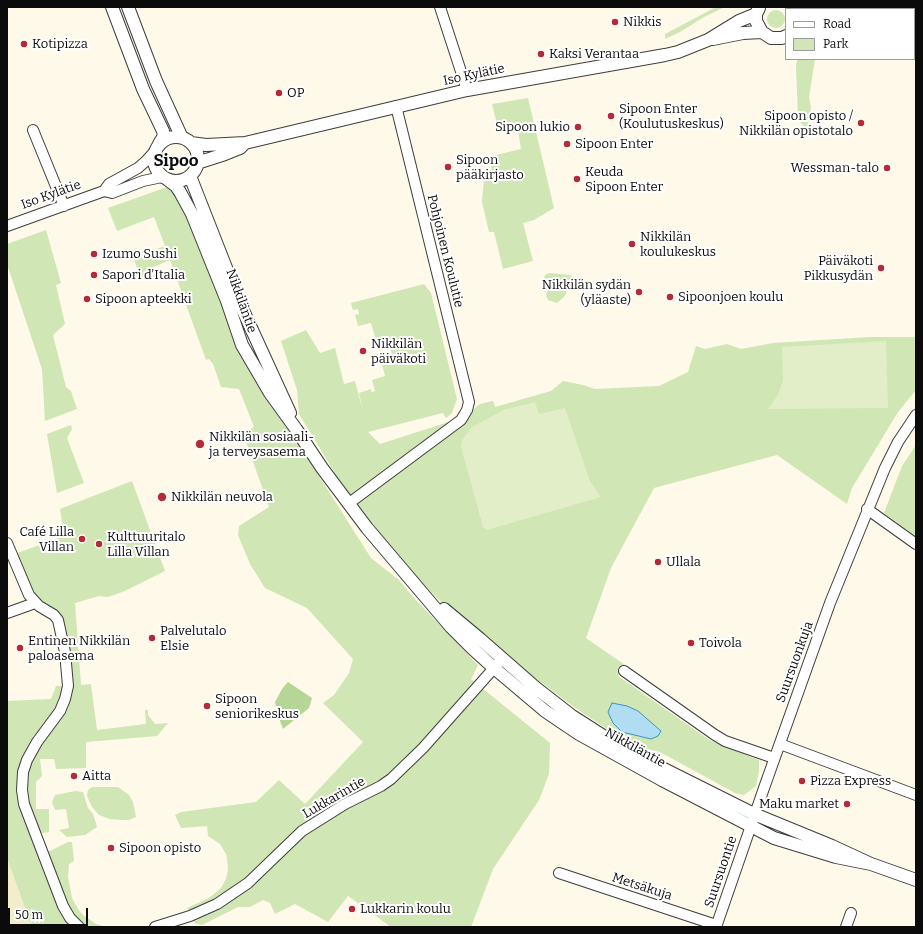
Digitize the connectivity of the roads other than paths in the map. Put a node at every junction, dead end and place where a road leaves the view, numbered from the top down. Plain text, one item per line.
1 (112, 7) edge
2 (128, 7) edge
3 (440, 7) edge
4 (758, 11) edge
5 (762, 32) junction
6 (785, 36) edge
7 (708, 40) junction
8 (467, 90) junction
9 (396, 106) junction
10 (33, 130) dead end
11 (186, 140) junction
12 (245, 143) junction
13 (157, 147) junction
14 (198, 163) junction
15 (190, 176) junction
16 (165, 178) junction
17 (104, 191) junction
18 (64, 206) junction
19 (7, 226) edge
20 (916, 415) edge
21 (296, 429) junction
22 (348, 504) junction
23 (867, 509) junction
24 (7, 543) edge
25 (916, 544) edge
26 (35, 603) junction
27 (7, 613) edge
28 (498, 664) junction
29 (624, 671) dead end
30 (780, 744) junction
31 (774, 758) junction
32 (916, 795) edge
33 (754, 814) junction
34 (750, 826) junction
35 (871, 864) junction
36 (558, 873) dead end
37 (916, 880) edge
38 (851, 913) dead end
39 (716, 926) edge
40 (79, 927) edge
41 (155, 927) edge
42 (846, 927) edge

1 - 13 street
2 - 11 street
3 - 8 street
4 - 5 street
4 - 7 street, Iso Kylätie
5 - 6 street
5 - 7 street, Iso Kylätie
7 - 8 street, Iso Kylätie
8 - 9 street, Iso Kylätie
9 - 12 street, Iso Kylätie
9 - 22 street, Pohjoinen Koulutie
10 - 18 street
11 - 12 street, Iso Kylätie
11 - 13 street
11 - 14 street
12 - 14 street, Iso Kylätie
13 - 16 street
13 - 17 street, Iso Kylätie
14 - 15 street
15 - 16 street
15 - 21 street, Nikkiläntie
16 - 17 street, Iso Kylätie
16 - 21 street, Nikkiläntie
17 - 18 street, Iso Kylätie
18 - 19 street, Iso Kylätie
20 - 23 street, Suursuonkuja
21 - 22 street, Nikkiläntie
22 - 28 street, Nikkiläntie
23 - 25 street
23 - 30 street, Suursuonkuja
24 - 26 street
26 - 27 street
26 - 40 street
28 - 33 street, Nikkiläntie
28 - 34 street, Nikkiläntie
28 - 41 street, Lukkarintie
29 - 31 street
30 - 31 street, Suursuonkuja
30 - 32 street
31 - 33 street, Suursuonkuja
33 - 34 street, Suursuonkuja
33 - 35 street, Nikkiläntie
34 - 35 street, Nikkiläntie
34 - 39 street, Suursuontie
35 - 37 street, Nikkiläntie
36 - 39 street, Metsäkuja
38 - 42 street

